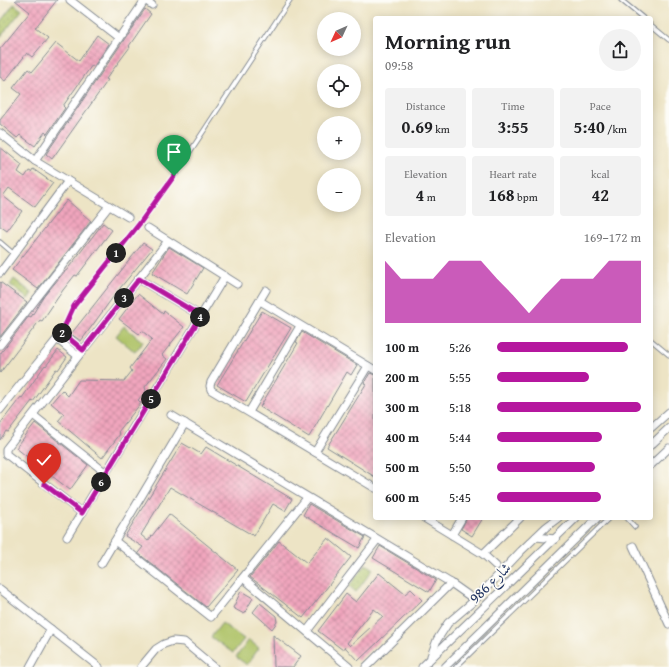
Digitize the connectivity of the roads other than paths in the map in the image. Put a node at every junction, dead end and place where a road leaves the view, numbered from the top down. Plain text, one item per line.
1 (70, 0) edge
2 (145, 0) edge
3 (290, 0) edge
4 (621, 0) edge
5 (152, 5) dead end
6 (641, 16) edge
7 (653, 27) edge
8 (119, 38) junction
9 (669, 40) edge
10 (0, 133) edge
11 (35, 161) junction
12 (68, 181) junction
13 (109, 206) junction
14 (128, 217) dead end
15 (148, 228) dead end
16 (168, 241) junction
17 (0, 242) edge
18 (14, 254) junction
19 (0, 273) edge
20 (225, 276) junction
21 (139, 279) junction
22 (237, 284) dead end
23 (266, 290) dead end
24 (260, 301) junction
25 (201, 316) junction
26 (300, 326) junction
27 (59, 337) junction
28 (653, 342) edge
29 (0, 345) edge
30 (83, 350) junction
31 (669, 355) edge
32 (78, 356) junction
33 (368, 366) junction
34 (373, 369) edge
35 (0, 410) edge
36 (249, 412) junction
37 (669, 412) edge
38 (33, 414) junction
39 (171, 415) dead end
40 (185, 423) junction
41 (653, 426) edge
42 (669, 428) edge
43 (653, 443) edge
44 (669, 448) edge
45 (315, 452) junction
46 (653, 463) edge
47 (106, 473) junction
48 (373, 487) edge
49 (307, 498) junction
50 (82, 513) junction
51 (427, 520) edge
52 (461, 520) edge
53 (518, 520) edge
54 (556, 520) edge
55 (574, 520) edge
56 (595, 520) edge
57 (607, 520) edge
58 (629, 520) edge
59 (635, 527) dead end
60 (452, 535) junction
61 (536, 537) junction
62 (67, 538) dead end
63 (555, 539) junction
64 (378, 540) junction
65 (115, 541) junction
66 (634, 546) dead end
67 (483, 554) junction
68 (101, 564) dead end
69 (496, 566) dead end
70 (243, 578) junction
71 (451, 583) junction
72 (0, 589) edge
73 (475, 600) junction
74 (669, 624) edge
75 (51, 629) junction
76 (306, 631) junction
77 (431, 658) junction
78 (30, 667) edge
79 (99, 667) edge
80 (141, 667) edge
81 (214, 667) edge
82 (349, 667) edge
83 (366, 667) edge
84 (422, 667) edge
85 (444, 667) edge
86 (456, 667) edge

1 - 8 street
2 - 5 street
2 - 8 street
3 - 27 lane
4 - 6 lane
7 - 9 lane
8 - 11 street
10 - 11 street
11 - 12 street
12 - 13 street
12 - 18 street
13 - 14 street
13 - 29 street
15 - 16 street
16 - 20 street
16 - 21 street
17 - 18 lane
18 - 19 street
20 - 22 street
20 - 25 street
21 - 25 street
21 - 30 street
23 - 24 street
24 - 26 street
24 - 36 street
25 - 47 street
26 - 33 street
26 - 36 street
27 - 30 street
27 - 32 street
27 - 35 street
28 - 31 lane
30 - 32 street
32 - 38 street
33 - 34 street
33 - 45 street
36 - 45 street
37 - 41 street
38 - 47 street
38 - 50 street
39 - 40 street
40 - 49 street
40 - 65 street
42 - 43 street
44 - 46 street
45 - 48 street
47 - 50 street
49 - 64 street
49 - 70 street
50 - 62 street
51 - 60 street
52 - 60 street
53 - 67 street
54 - 61 street
55 - 63 street, شارع 986
56 - 85 street, شارع 986
57 - 86 lane
58 - 59 lane
60 - 67 street
61 - 63 street
61 - 73 street
63 - 77 street, شارع 986
64 - 71 street
64 - 76 street
65 - 68 street
65 - 70 street
66 - 74 street
67 - 69 street
70 - 76 street
71 - 73 street
71 - 83 street
72 - 75 street
73 - 77 street
75 - 78 street
75 - 79 street
76 - 82 street
77 - 84 street, شارع 986
80 - 81 street

